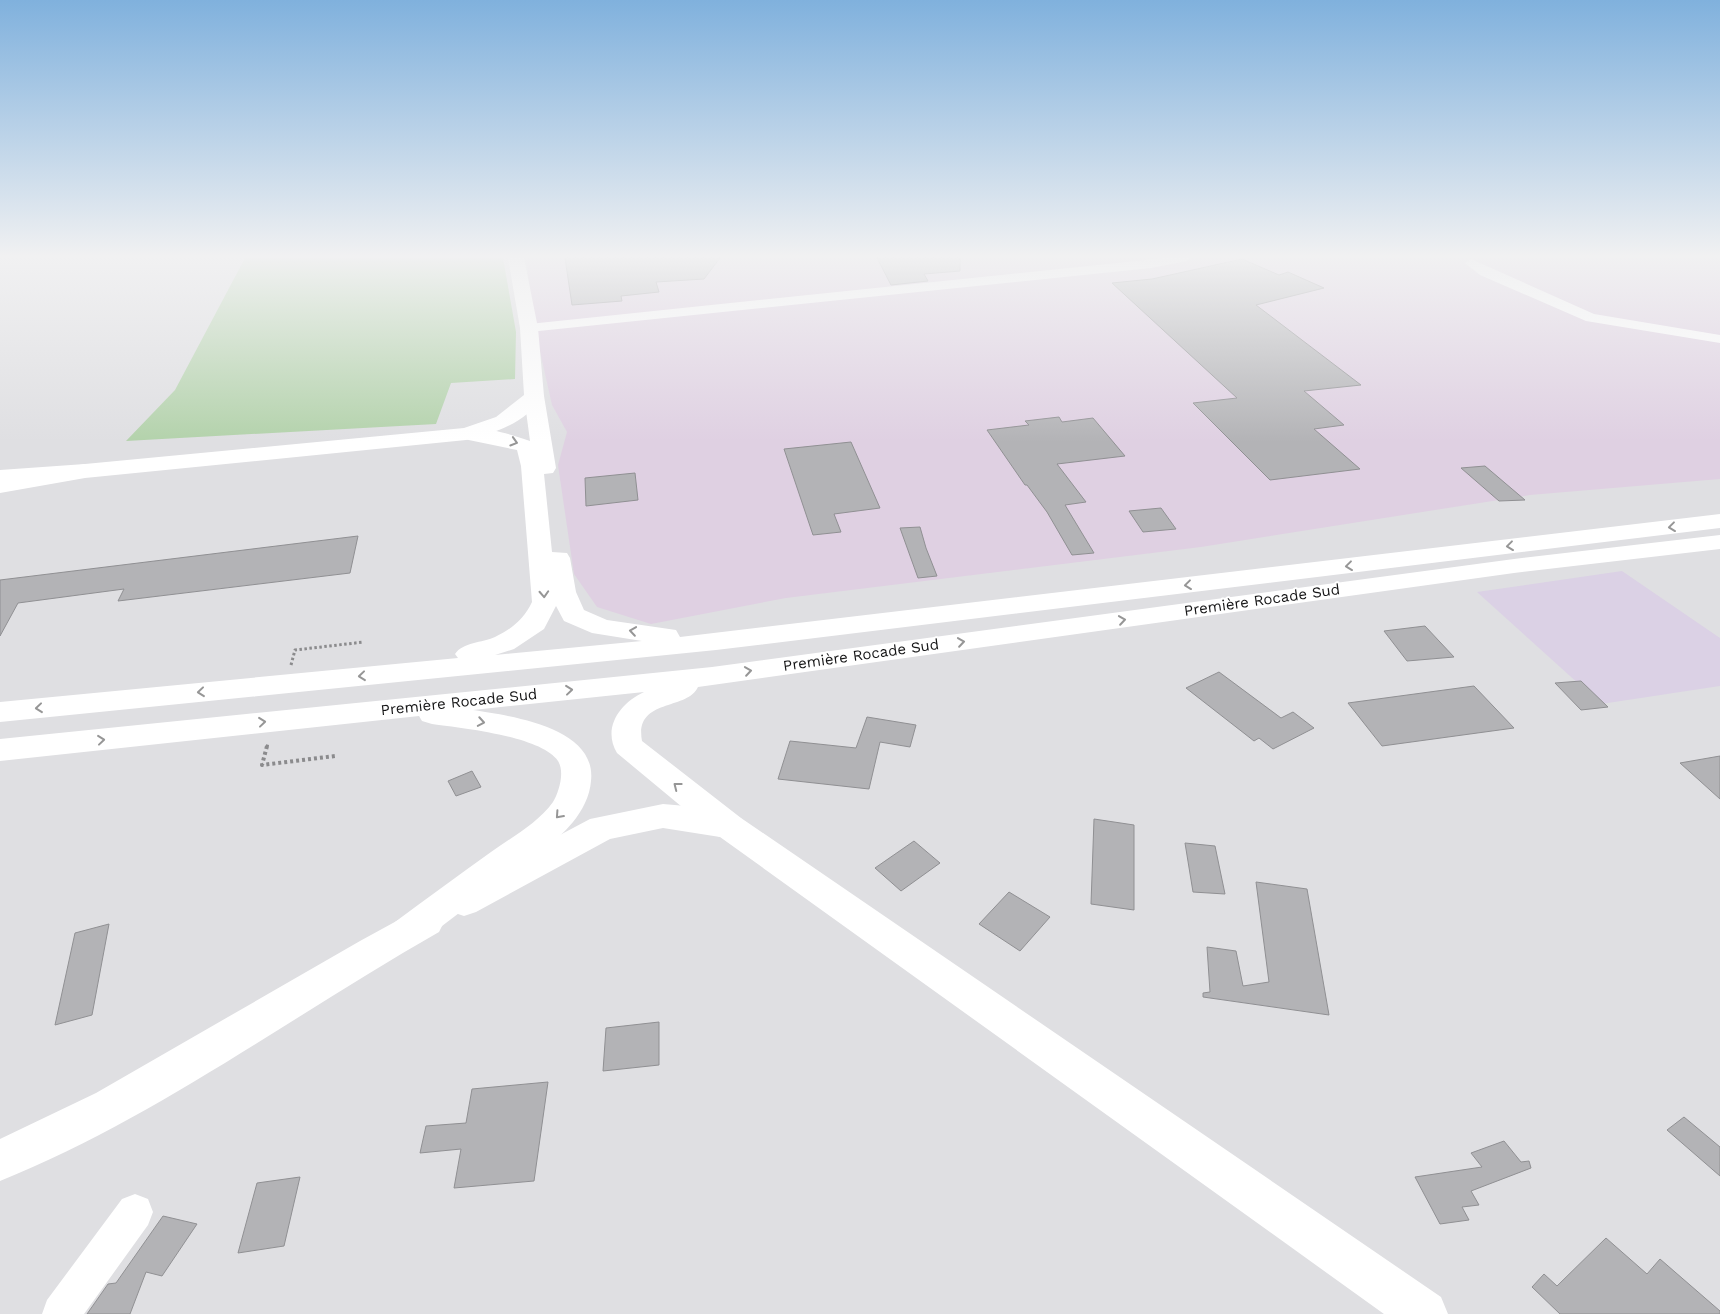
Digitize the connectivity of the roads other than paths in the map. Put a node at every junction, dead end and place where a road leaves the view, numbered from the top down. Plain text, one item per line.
1 (527, 319) edge
2 (613, 319) edge
3 (1599, 319) edge
4 (529, 328) junction
5 (1720, 339) edge
6 (534, 396) junction
7 (466, 434) junction
8 (85, 471) junction
9 (0, 477) edge
10 (0, 486) edge
11 (1720, 521) edge
12 (1720, 542) edge
13 (716, 642) junction
14 (411, 671) junction
15 (712, 676) junction
16 (399, 708) junction
17 (0, 712) edge
18 (0, 750) edge
19 (729, 827) junction
20 (408, 932) junction
21 (0, 1160) edge
22 (135, 1212) dead end
23 (61, 1314) edge
24 (1424, 1314) edge

1 - 4 main road
2 - 4 street
3 - 5 street
4 - 6 main road
6 - 7 main road
13 -> 6 main road
7 - 8 main road
7 -> 14 main road
8 - 9 main road
8 - 10 main road
11 -> 13 main road, Première Rocade Sud
15 -> 12 main road, Première Rocade Sud
13 - 14 main road, Première Rocade Sud
14 -> 17 main road, Première Rocade Sud
16 -> 15 main road, Première Rocade Sud
19 -> 15 main road
18 -> 16 main road, Première Rocade Sud
16 -> 20 main road
19 - 20 main road
19 - 24 main road
20 - 21 main road
22 - 23 street

